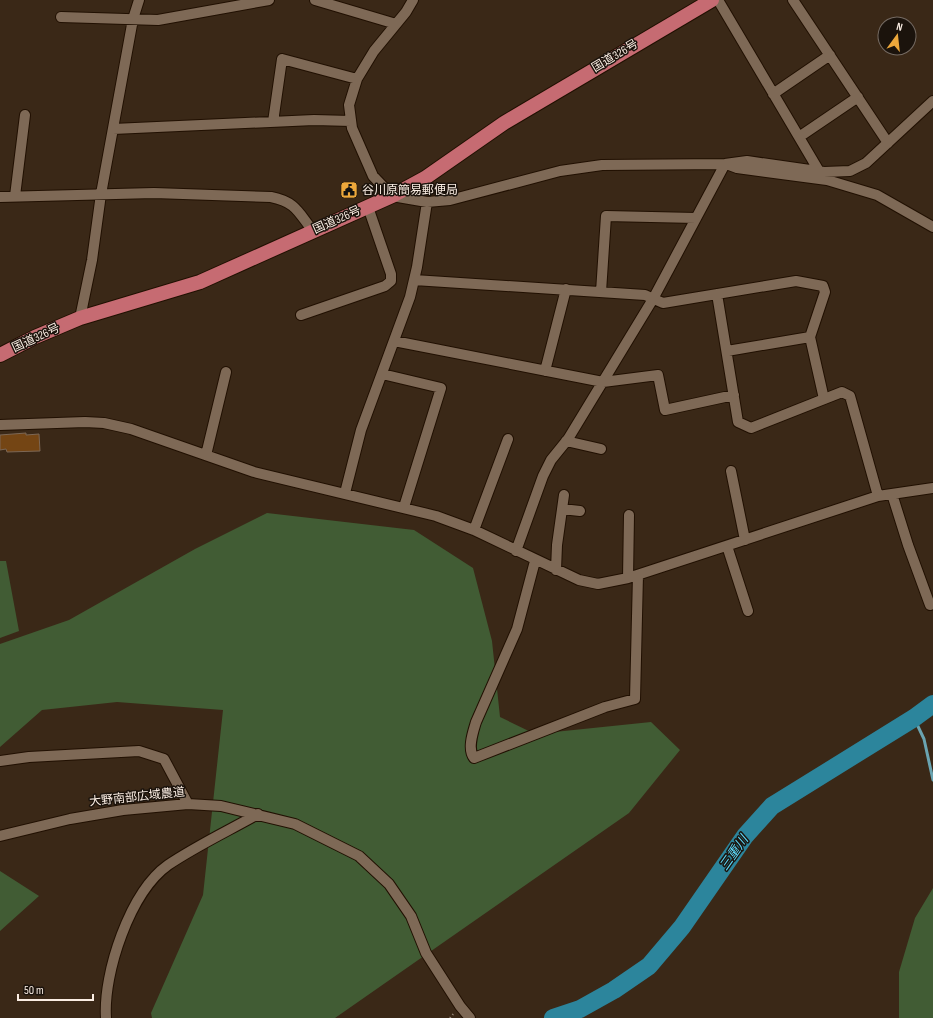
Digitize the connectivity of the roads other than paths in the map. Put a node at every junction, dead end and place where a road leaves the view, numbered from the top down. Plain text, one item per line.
1 (139, 0) edge
2 (269, 0) edge
3 (315, 0) edge
4 (413, 0) edge
5 (712, 0) edge
6 (718, 0) edge
7 (793, 0) edge
8 (233, 3) edge
9 (62, 17) dead end
10 (133, 19) junction
11 (396, 24) junction
12 (830, 55) junction
13 (358, 78) junction
14 (773, 94) junction
15 (858, 97) junction
16 (933, 101) edge
17 (25, 115) dead end
18 (272, 122) junction
19 (351, 122) junction
20 (113, 129) junction
21 (799, 137) junction
22 (888, 142) junction
23 (725, 164) junction
24 (819, 171) junction
25 (101, 194) junction
26 (15, 196) junction
27 (392, 196) junction
28 (0, 197) edge
29 (427, 202) junction
30 (368, 207) junction
31 (696, 218) junction
32 (933, 227) edge
33 (313, 231) junction
34 (414, 280) junction
35 (566, 289) junction
36 (601, 292) junction
37 (717, 294) junction
38 (653, 299) junction
39 (301, 315) dead end
40 (80, 318) junction
41 (810, 337) junction
42 (394, 341) junction
43 (727, 351) junction
44 (0, 354) edge
45 (545, 370) junction
46 (226, 372) dead end
47 (382, 374) junction
48 (603, 382) junction
49 (734, 395) junction
50 (824, 398) junction
51 (0, 424) edge
52 (508, 439) dead end
53 (566, 441) junction
54 (601, 449) dead end
55 (206, 455) junction
56 (731, 471) dead end
57 (933, 488) edge
58 (345, 492) junction
59 (892, 494) junction
60 (564, 496) dead end
61 (878, 496) junction
62 (404, 507) junction
63 (562, 509) junction
64 (580, 511) dead end
65 (629, 515) dead end
66 (474, 530) junction
67 (745, 540) junction
68 (727, 546) junction
69 (516, 552) junction
70 (535, 561) junction
71 (556, 570) junction
72 (633, 576) junction
73 (930, 605) dead end
74 (748, 611) dead end
75 (0, 761) edge
76 (188, 804) junction
77 (258, 814) junction
78 (0, 836) edge
79 (469, 1017) edge
80 (106, 1018) edge

1 - 10 street
2 - 8 street
3 - 11 street
4 - 11 street
5 - 27 highway, 国道326号
6 - 14 street
7 - 12 street
8 - 10 street
9 - 10 street
10 - 20 street
11 - 13 street
12 - 14 street
12 - 15 street
13 - 18 street
13 - 19 street
14 - 21 street
15 - 21 street
15 - 22 street
16 - 22 street
17 - 26 street
18 - 19 street
18 - 20 street
19 - 27 street
20 - 25 street
21 - 24 street
22 - 24 street
23 - 24 street
23 - 29 street
23 - 31 street
23 - 32 street
25 - 26 street
25 - 33 street
25 - 40 street
26 - 28 street
27 - 29 street
27 - 30 highway, 国道326号
29 - 34 street
30 - 33 highway, 国道326号
30 - 39 street
31 - 36 street
31 - 38 street
33 - 40 highway, 国道326号
34 - 35 street
34 - 42 street
35 - 36 street
35 - 45 street
36 - 38 street
37 - 38 street
37 - 41 street
37 - 43 street
38 - 48 street
40 - 44 highway, 国道326号
41 - 43 street
41 - 50 street
42 - 45 street
42 - 47 street
43 - 49 street
45 - 48 street
46 - 55 street
47 - 58 street
47 - 62 street
48 - 49 street
48 - 53 street
49 - 50 street
50 - 61 street
51 - 55 street
52 - 66 street
53 - 54 street
53 - 69 street
55 - 58 street
56 - 67 street
57 - 59 street
58 - 62 street
59 - 61 street
59 - 73 street
60 - 63 street
61 - 67 street
62 - 66 street
63 - 64 street
63 - 71 street
65 - 72 street
66 - 69 street
67 - 68 street
68 - 72 street
68 - 74 street
69 - 70 street
70 - 71 street
70 - 72 street
71 - 72 street
75 - 76 street
76 - 77 street, 大野南部広域農道
76 - 78 street, 大野南部広域農道
77 - 79 street, 大野南部広域農道
77 - 80 street

